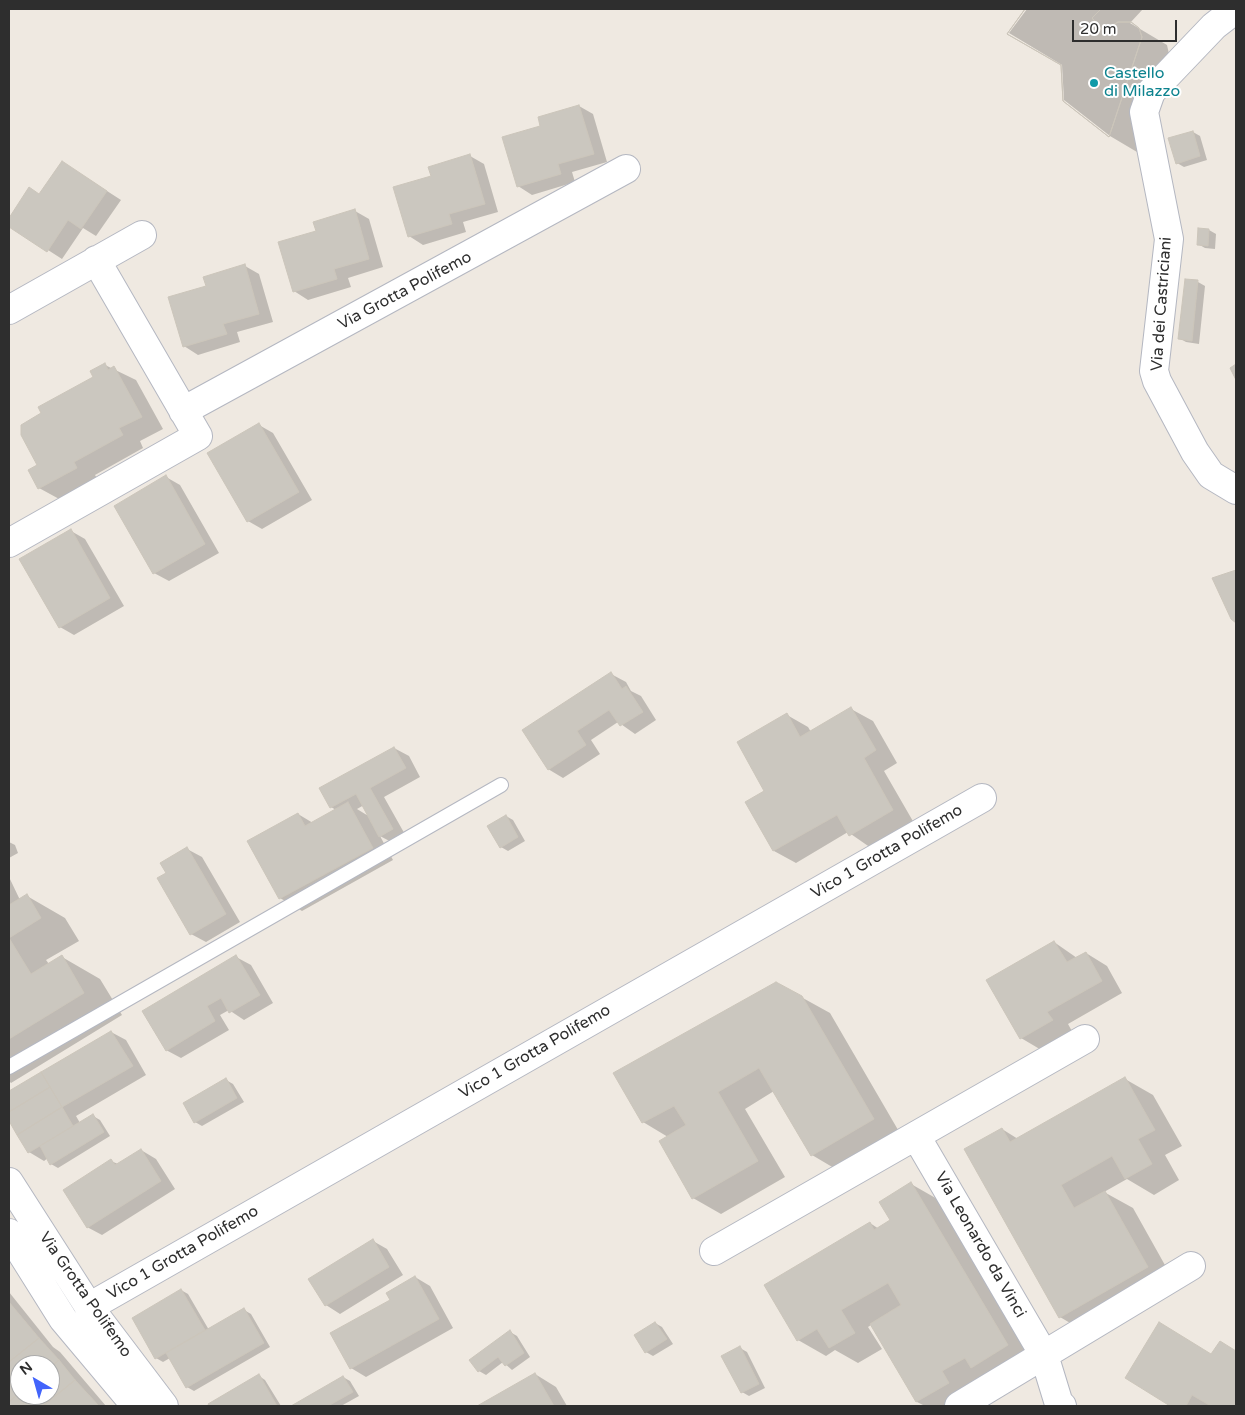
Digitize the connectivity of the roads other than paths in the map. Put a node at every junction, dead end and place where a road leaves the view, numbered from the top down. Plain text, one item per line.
1 (1236, 9) edge
2 (626, 169) dead end
3 (142, 234) dead end
4 (96, 260) junction
5 (9, 310) edge
6 (183, 411) junction
7 (1236, 490) edge
8 (9, 542) edge
9 (501, 785) dead end
10 (982, 798) dead end
11 (1085, 1039) dead end
12 (9, 1066) edge
13 (916, 1136) junction
14 (9, 1182) edge
15 (9, 1233) edge
16 (714, 1251) dead end
17 (1192, 1266) dead end
18 (89, 1307) junction
19 (1044, 1355) junction
20 (136, 1406) edge
21 (164, 1406) edge
22 (960, 1406) edge
23 (1062, 1406) edge

1 - 7 street, Via dei Castriciani
2 - 6 street, Via Grotta Polifemo
3 - 4 street
4 - 5 street
4 - 6 street
6 - 8 street
9 - 12 lane
10 - 18 street, Vico 1 Grotta Polifemo
11 - 13 street
13 - 16 street
13 - 19 street, Via Leonardo da Vinci
14 - 18 street, Via Grotta Polifemo
15 - 20 street, Via Grotta Polifemo
17 - 19 street
18 - 21 street, Via Grotta Polifemo
19 - 22 street
19 - 23 street, Via Leonardo da Vinci

